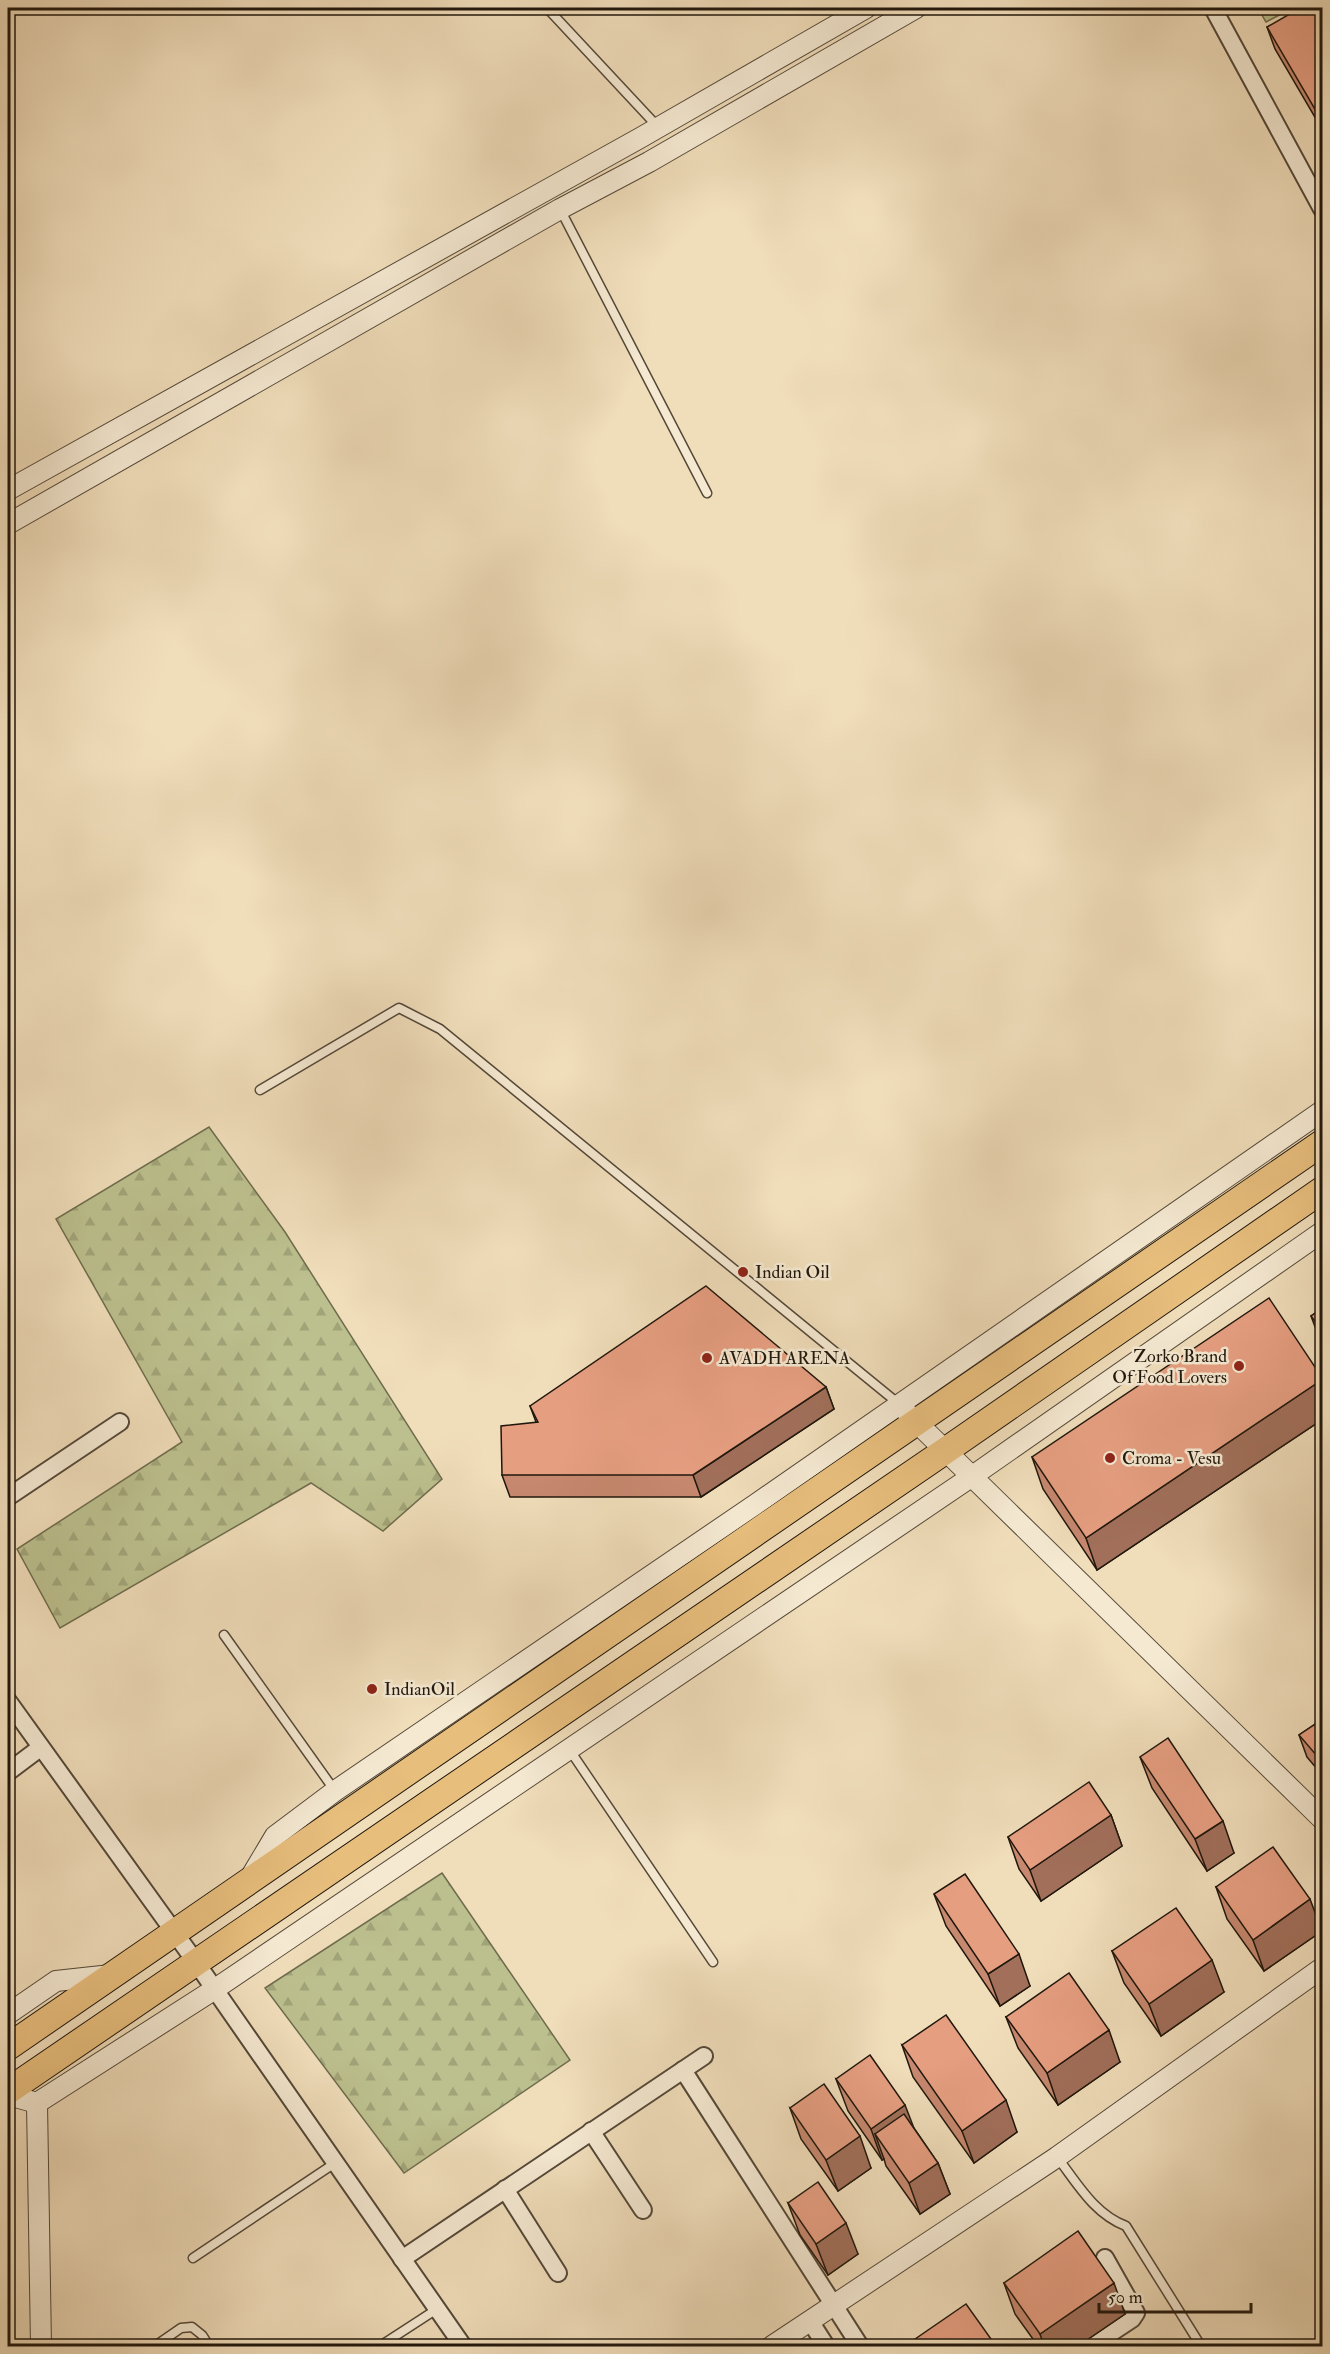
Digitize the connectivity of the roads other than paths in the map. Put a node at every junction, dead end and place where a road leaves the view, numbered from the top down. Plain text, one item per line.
1 (548, 8) edge
2 (866, 8) edge
3 (916, 8) edge
4 (1213, 8) edge
5 (658, 127) junction
6 (560, 209) junction
7 (1323, 209) edge
8 (8, 490) edge
9 (707, 493) dead end
10 (8, 524) edge
11 (260, 1090) dead end
12 (1323, 1111) edge
13 (1323, 1143) edge
14 (1323, 1190) edge
15 (1323, 1232) edge
16 (908, 1414) junction
17 (120, 1422) dead end
18 (945, 1451) junction
19 (971, 1477) junction
20 (8, 1497) edge
21 (224, 1635) dead end
22 (8, 1701) edge
23 (40, 1748) junction
24 (568, 1748) junction
25 (8, 1772) edge
26 (335, 1791) junction
27 (1323, 1819) edge
28 (248, 1881) junction
29 (174, 1932) junction
30 (195, 1961) junction
31 (713, 1962) dead end
32 (1323, 1968) edge
33 (111, 1976) junction
34 (215, 1989) junction
35 (8, 2014) edge
36 (8, 2047) edge
37 (704, 2056) dead end
38 (683, 2070) junction
39 (8, 2093) edge
40 (37, 2103) junction
41 (591, 2131) junction
42 (1057, 2157) junction
43 (335, 2163) junction
44 (505, 2189) junction
45 (643, 2210) dead end
46 (193, 2258) dead end
47 (1105, 2258) dead end
48 (402, 2259) junction
49 (558, 2273) dead end
50 (834, 2305) junction
51 (438, 2309) junction
52 (810, 2321) junction
53 (41, 2346) edge
54 (155, 2346) edge
55 (209, 2346) edge
56 (380, 2346) edge
57 (464, 2346) edge
58 (772, 2346) edge
59 (826, 2346) edge
60 (860, 2346) edge
61 (1090, 2346) edge
62 (1201, 2346) edge

1 - 5 lane
2 - 5 street
3 - 6 street
4 - 7 street
5 - 8 street
6 - 9 lane
6 - 10 street
11 - 16 lane
12 - 16 street
13 - 16 main road
14 - 18 main road
15 - 19 street
16 - 18 street
16 - 26 street
16 - 28 main road
17 - 20 street
18 - 19 street
18 - 30 main road
19 - 24 street
19 - 27 street
21 - 26 lane
22 - 23 street
23 - 25 street
23 - 29 street
24 - 31 lane
24 - 34 street
26 - 28 street
28 - 29 main road
29 - 30 street
29 - 33 main road
30 - 34 street
30 - 39 main road
32 - 42 street
33 - 35 street
33 - 36 main road
34 - 40 street
34 - 43 street
37 - 38 street
38 - 41 street
38 - 50 street
39 - 40 street
40 - 53 street
41 - 44 street
41 - 45 street
42 - 50 street
42 - 62 lane
43 - 46 lane
43 - 48 street
44 - 48 street
44 - 49 street
47 - 61 street
48 - 51 street
50 - 52 street
50 - 60 street
51 - 56 lane
51 - 57 street
52 - 58 street
52 - 59 street
54 - 55 lane

